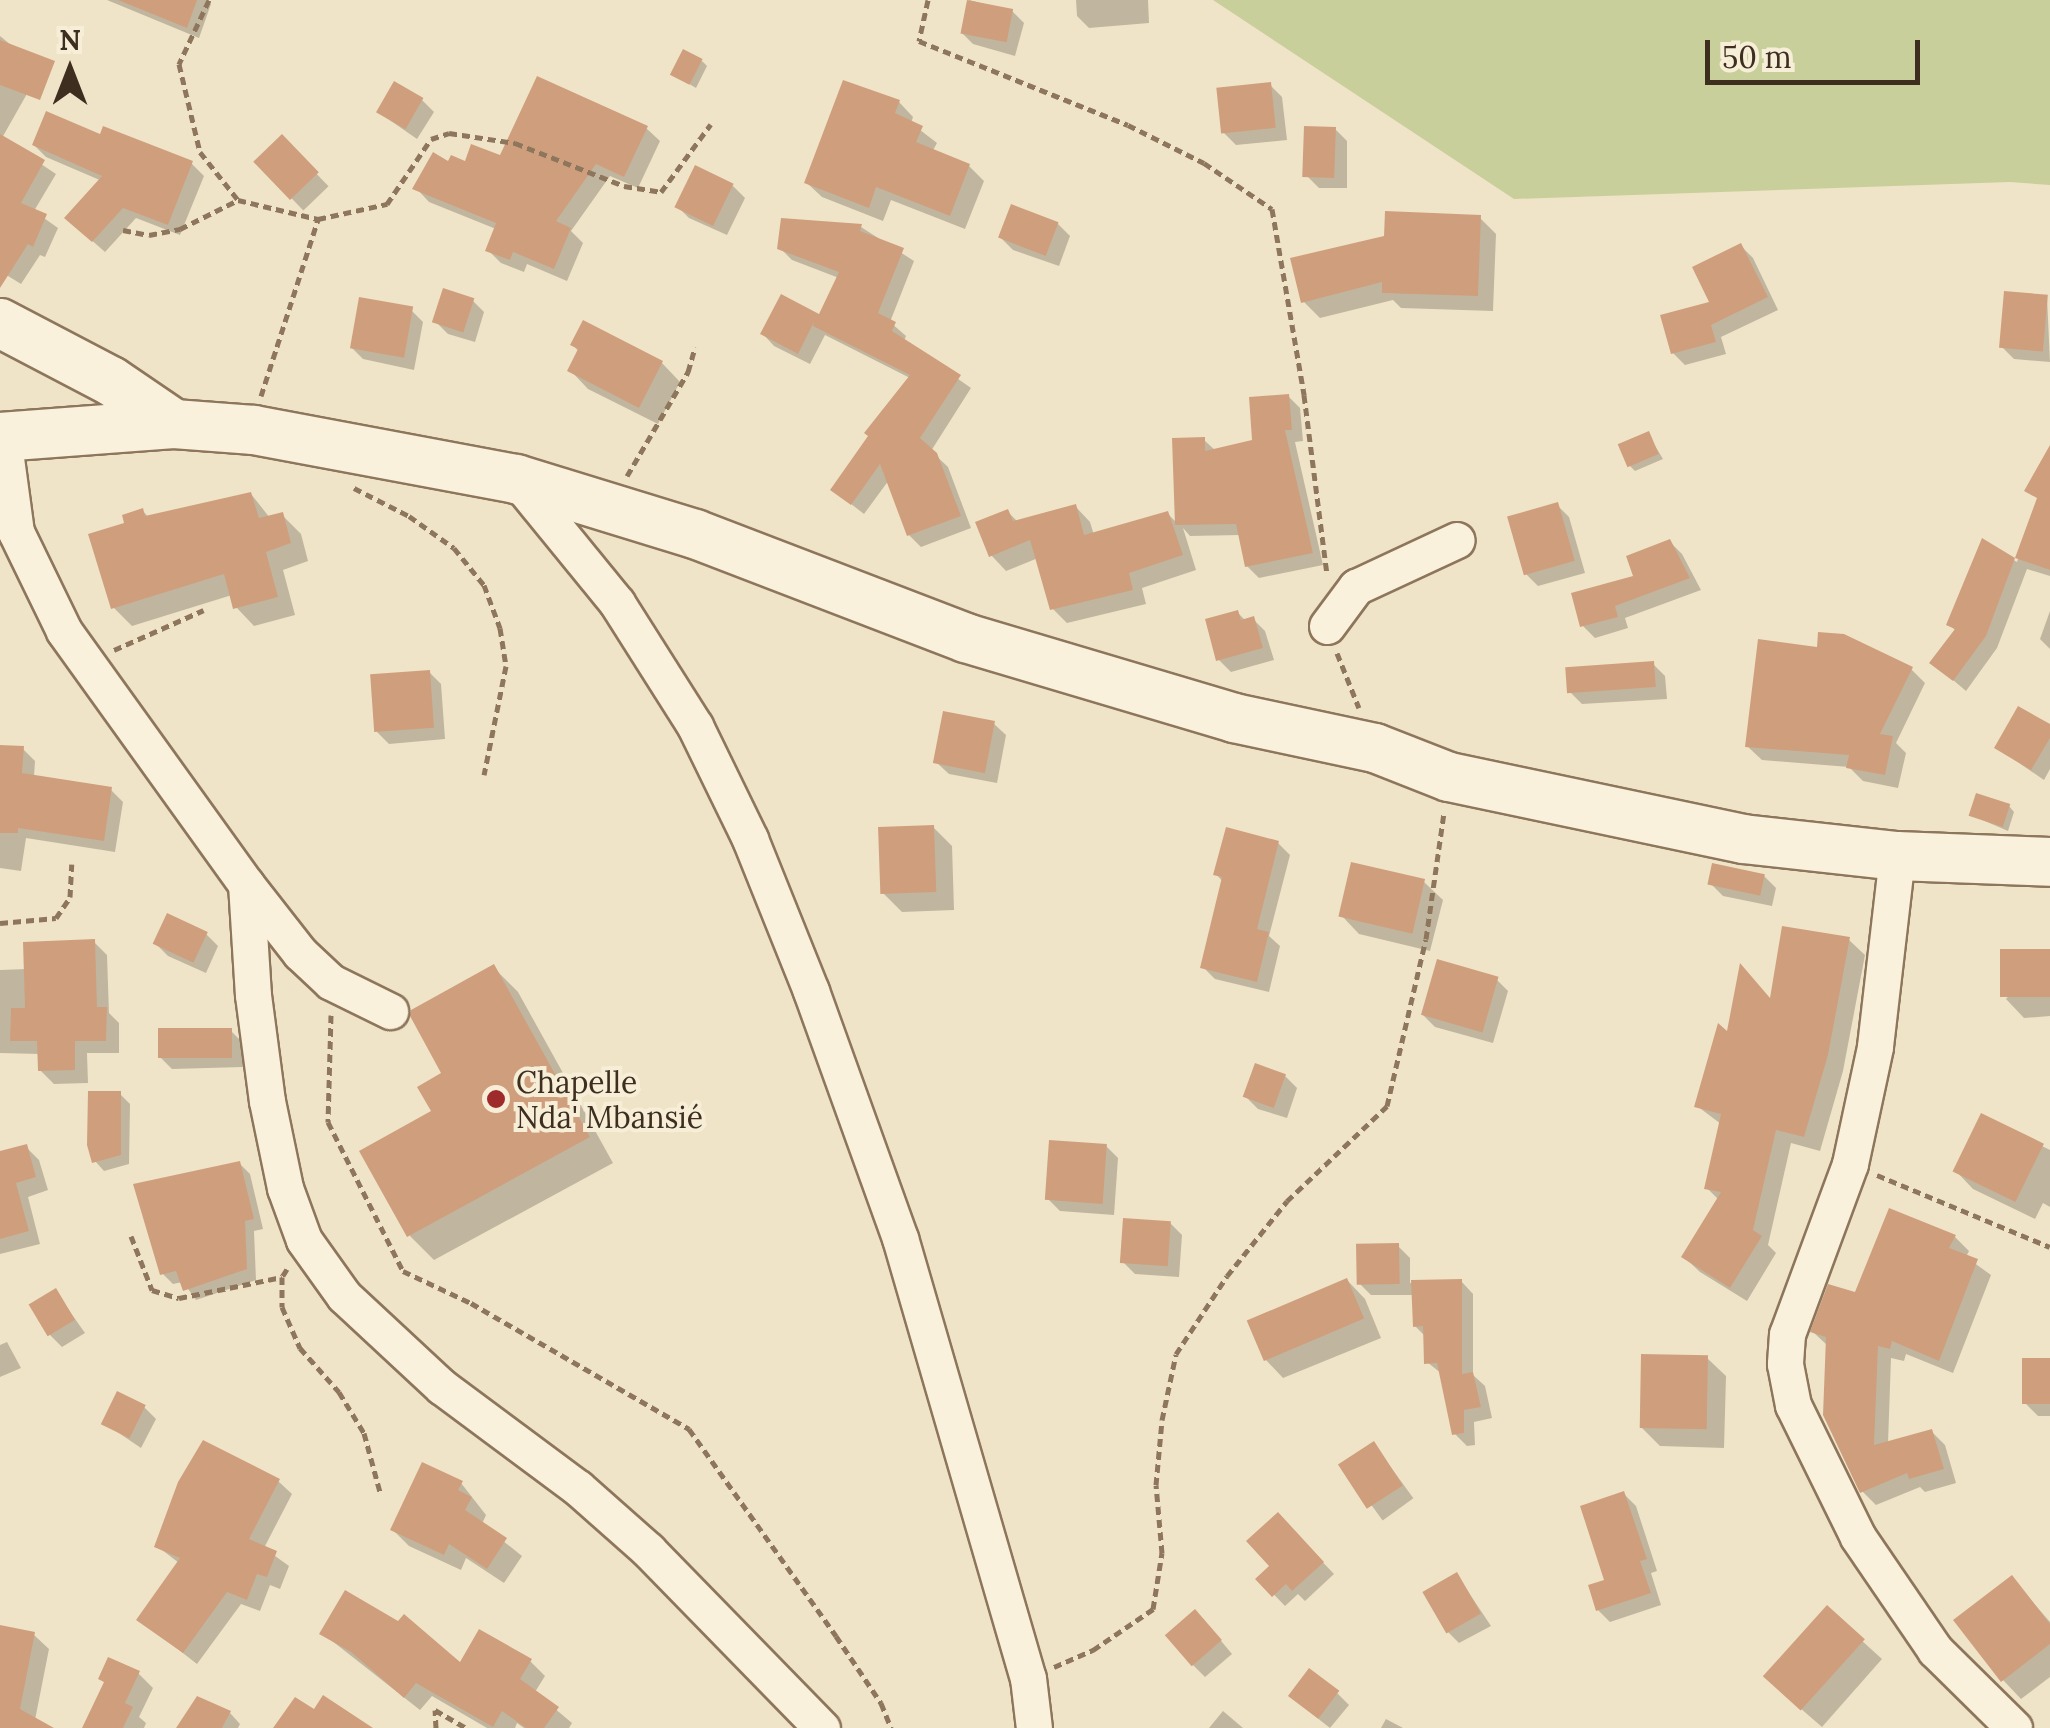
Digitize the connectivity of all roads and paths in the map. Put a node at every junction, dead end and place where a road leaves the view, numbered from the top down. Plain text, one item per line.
1 (209, 0) edge
2 (928, 0) edge
3 (711, 124) dead end
4 (238, 200) junction
5 (318, 220) junction
6 (124, 230) dead end
7 (0, 323) edge
8 (695, 347) dead end
9 (174, 424) junction
10 (1, 430) edge
11 (254, 430) junction
12 (516, 479) junction
13 (345, 484) dead end
14 (609, 504) junction
15 (8, 528) edge
16 (1457, 540) dead end
17 (204, 610) dead end
18 (1327, 626) junction
19 (90, 671) junction
20 (1375, 748) junction
21 (484, 775) dead end
22 (1449, 777) junction
23 (1897, 856) junction
24 (2050, 862) edge
25 (72, 864) dead end
26 (246, 884) junction
27 (0, 924) edge
28 (331, 982) junction
29 (390, 1011) dead end
30 (1850, 1164) junction
31 (131, 1236) dead end
32 (304, 1240) junction
33 (2050, 1247) edge
34 (282, 1276) junction
35 (380, 1492) dead end
36 (1028, 1678) junction
37 (436, 1728) edge
38 (466, 1728) edge
39 (822, 1728) edge
40 (891, 1728) edge
41 (1034, 1728) edge
42 (2014, 1728) edge

1 - 4 path
2 - 18 path
3 - 5 path
4 - 5 path
4 - 6 path
5 - 11 path
7 - 9 main road
8 - 14 path
9 - 10 main road
9 - 11 main road
10 - 15 street
11 - 12 main road
12 - 14 main road
12 - 36 street
13 - 21 path
14 - 20 main road
15 - 19 street
16 - 18 street
17 - 19 path
18 - 20 path
19 - 26 street
20 - 22 main road
22 - 23 main road
22 - 36 path
23 - 24 main road
23 - 30 street
25 - 27 path
26 - 28 street
26 - 32 street
28 - 29 street
28 - 40 path
30 - 33 path
30 - 42 street
31 - 34 path
32 - 34 path
32 - 39 street
34 - 35 path
36 - 41 street
37 - 38 path

